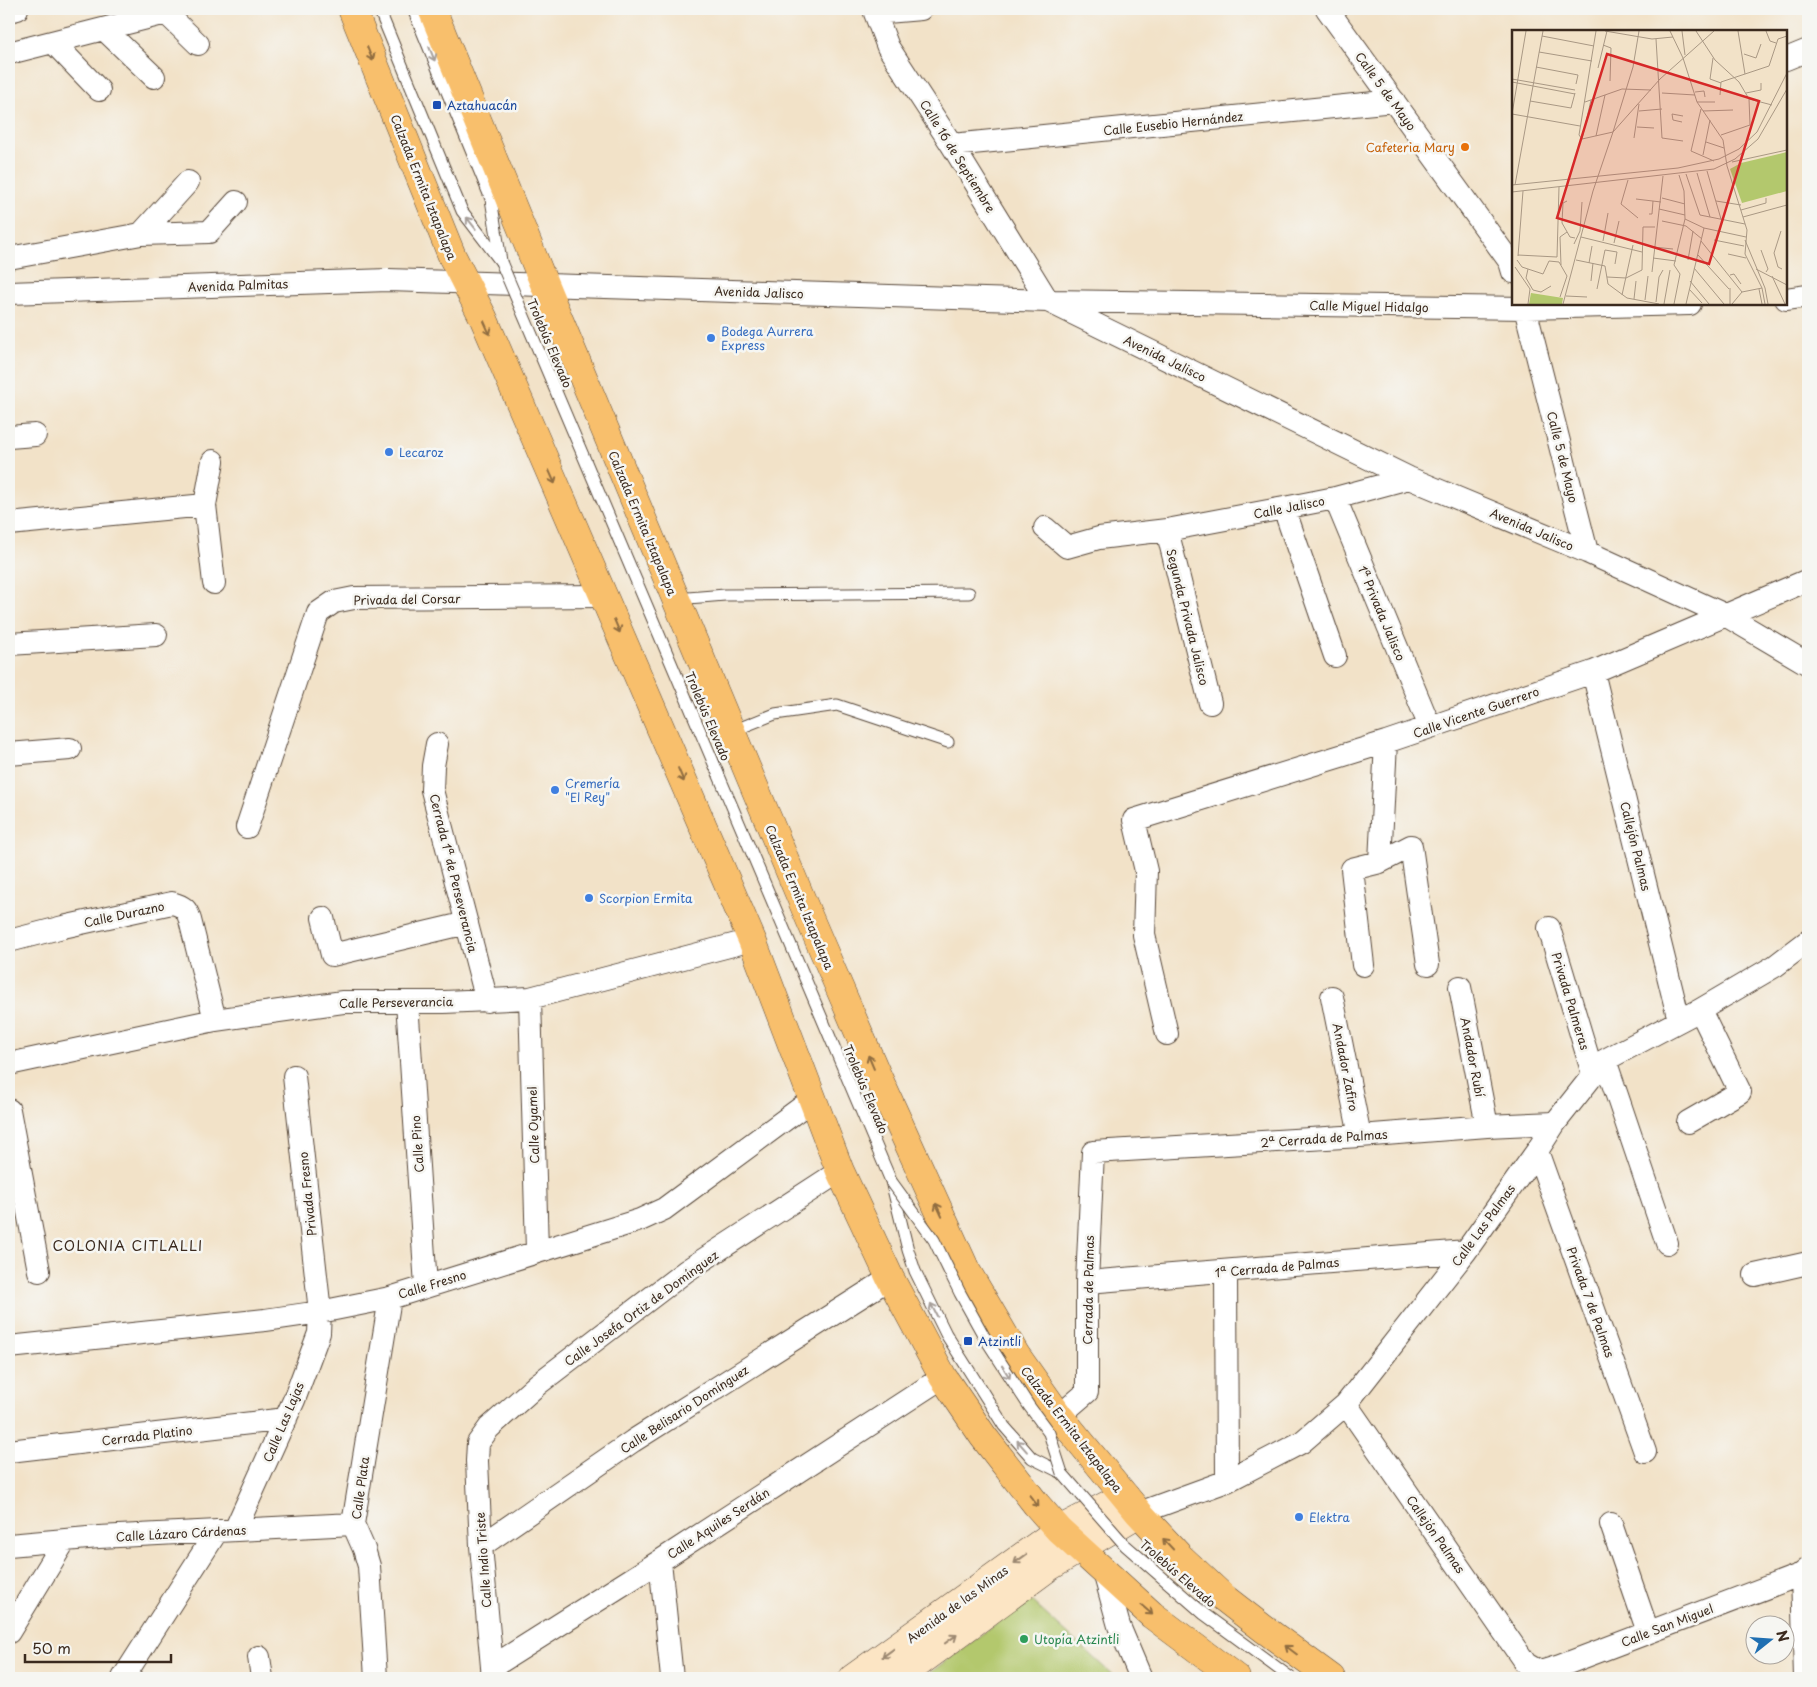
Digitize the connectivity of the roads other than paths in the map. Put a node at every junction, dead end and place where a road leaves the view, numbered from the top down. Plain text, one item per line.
1 (17, 9) edge
2 (352, 9) edge
3 (379, 9) edge
4 (413, 9) edge
5 (432, 9) edge
6 (921, 9) edge
7 (1327, 9) edge
8 (9, 11) edge
9 (875, 11) edge
10 (104, 29) junction
11 (53, 42) junction
12 (198, 44) dead end
13 (1808, 50) edge
14 (9, 53) edge
15 (1787, 59) edge
16 (154, 77) dead end
17 (100, 90) dead end
18 (1394, 101) junction
19 (952, 145) junction
20 (188, 182) dead end
21 (236, 202) dead end
22 (141, 234) junction
23 (9, 258) edge
24 (501, 262) junction
25 (1512, 269) edge
26 (466, 284) junction
27 (545, 286) junction
28 (9, 293) edge
29 (1808, 296) edge
30 (1787, 299) edge
31 (1048, 301) junction
32 (1608, 305) edge
33 (1525, 306) edge
34 (35, 435) dead end
35 (9, 437) edge
36 (213, 461) dead end
37 (1410, 478) junction
38 (1334, 498) junction
39 (205, 505) junction
40 (1284, 508) junction
41 (9, 524) edge
42 (1045, 528) dead end
43 (1167, 530) junction
44 (1587, 552) junction
45 (1808, 580) edge
46 (214, 582) dead end
47 (969, 593) dead end
48 (604, 596) junction
49 (674, 599) junction
50 (1725, 615) junction
51 (156, 635) dead end
52 (9, 644) edge
53 (1335, 656) dead end
54 (1808, 664) edge
55 (1593, 672) junction
56 (1210, 703) dead end
57 (1430, 727) junction
58 (730, 732) junction
59 (948, 742) dead end
60 (1386, 742) junction
61 (437, 744) dead end
62 (70, 749) dead end
63 (9, 754) edge
64 (247, 827) dead end
65 (1380, 862) junction
66 (323, 918) dead end
67 (467, 923) junction
68 (1549, 928) dead end
69 (752, 940) junction
70 (9, 941) edge
71 (1808, 941) edge
72 (1428, 964) dead end
73 (1363, 965) dead end
74 (1460, 987) dead end
75 (1332, 997) dead end
76 (530, 998) junction
77 (487, 1001) junction
78 (407, 1002) junction
79 (1700, 1010) junction
80 (214, 1020) junction
81 (1679, 1020) junction
82 (1167, 1034) dead end
83 (9, 1064) edge
84 (1599, 1067) junction
85 (294, 1076) dead end
86 (813, 1099) junction
87 (9, 1110) edge
88 (1688, 1122) dead end
89 (1555, 1123) junction
90 (1487, 1126) junction
91 (1360, 1136) junction
92 (1537, 1151) junction
93 (1094, 1152) joint
94 (840, 1171) junction
95 (890, 1181) junction
96 (1667, 1242) dead end
97 (537, 1251) junction
98 (1466, 1251) junction
99 (1808, 1263) edge
100 (38, 1271) dead end
101 (1226, 1272) junction
102 (1755, 1275) dead end
103 (890, 1278) junction
104 (1087, 1282) junction
105 (426, 1286) junction
106 (390, 1298) junction
107 (320, 1312) junction
108 (9, 1347) edge
109 (943, 1377) junction
110 (1346, 1404) junction
111 (1059, 1416) junction
112 (286, 1419) junction
113 (478, 1442) joint
114 (9, 1452) edge
115 (1645, 1452) dead end
116 (1062, 1473) junction
117 (1227, 1481) junction
118 (1141, 1505) junction
119 (353, 1524) junction
120 (1611, 1524) dead end
121 (1060, 1530) junction
122 (226, 1531) junction
123 (65, 1540) junction
124 (9, 1545) edge
125 (481, 1546) junction
126 (1079, 1548) junction
127 (660, 1561) junction
128 (1805, 1571) edge
129 (1104, 1572) junction
130 (9, 1632) edge
131 (1648, 1632) junction
132 (1526, 1664) joint
133 (492, 1672) edge
134 (123, 1678) edge
135 (376, 1678) edge
136 (672, 1678) edge
137 (853, 1678) edge
138 (898, 1678) edge
139 (1141, 1678) edge
140 (1236, 1678) edge
141 (1291, 1678) edge
142 (1331, 1678) edge
143 (1805, 1678) edge

1 - 8 street
2 -> 26 main road, Calzada Ermita Iztapalapa
24 -> 3 lane, Trolebús Elevado
4 -> 24 lane, Trolebús Elevado
5 - 27 main road, Calzada Ermita Iztapalapa
6 - 9 street
7 - 18 street, Calle 5 de Mayo
9 - 19 street, Calle 16 de Septiembre
10 - 11 street
10 - 12 street
10 - 16 street
11 - 14 street
11 - 17 street
13 - 15 street
18 - 19 street, Calle Eusebio Hernández
18 - 25 street, Calle 5 de Mayo
19 - 31 street, Calle 16 de Septiembre
20 - 22 street
21 - 22 street
22 - 23 street
24 - 95 lane, Trolebús Elevado, bridge
26 - 27 street, Avenida Jalisco
26 - 28 street, Avenida Palmitas
26 -> 48 main road, Calzada Ermita Iztapalapa
27 - 31 street, Avenida Jalisco
27 - 49 main road, Calzada Ermita Iztapalapa
29 - 30 street
31 - 33 street, Calle Miguel Hidalgo
31 - 37 street, Avenida Jalisco
32 - 33 street, Calle Miguel Hidalgo
33 - 44 street, Calle 5 de Mayo
34 - 35 street
36 - 39 street
37 - 38 street, Calle Jalisco
37 - 44 street, Avenida Jalisco
38 - 40 street, Calle Jalisco
38 - 57 street, 1ª Privada Jalisco
39 - 41 street
39 - 46 street
40 - 43 street, Calle Jalisco
40 - 53 street
42 - 43 street, Calle Jalisco
43 - 56 street, Segunda Privada Jalisco
44 - 50 street, Avenida Jalisco
45 - 50 street, Calle Vicente Guerrero
47 - 49 lane
48 - 64 street, Privada del Corsar
48 -> 69 main road, Calzada Ermita Iztapalapa
49 - 58 main road, Calzada Ermita Iztapalapa
50 - 54 street, Avenida Jalisco
50 - 55 street, Calle Vicente Guerrero
51 - 52 street
55 - 57 street, Calle Vicente Guerrero
55 - 81 street, Callejón Palmas
57 - 60 street, Calle Vicente Guerrero
58 - 59 lane
111 -> 58 main road, Calzada Ermita Iztapalapa
60 - 65 street
60 - 82 street, Calle Vicente Guerrero
61 - 67 street, Cerrada 1ª de Perseverancia
62 - 63 street
65 - 72 street
65 - 73 street
66 - 67 street
67 - 77 street, Cerrada 1ª de Perseverancia
68 - 84 street, Privada Palmeras
69 - 76 street, Calle Perseverancia
69 - 86 main road, Calzada Ermita Iztapalapa
70 - 80 street, Calle Durazno
71 - 79 street, Calle Las Palmas
74 - 90 street, Andador Rubí
75 - 91 street, Andador Zafiro
76 - 77 street, Calle Perseverancia
76 - 97 street, Calle Oyamel
77 - 78 street, Calle Perseverancia
78 - 80 street, Calle Perseverancia
78 - 105 street, Calle Pino
79 - 81 street, Calle Las Palmas
79 - 88 street
80 - 83 street, Calle Perseverancia
81 - 84 street, Calle Las Palmas
84 - 89 street, Calle Las Palmas
84 - 96 street, Privada Palmeras
85 - 107 street, Privada Fresno
86 - 94 main road, Calzada Ermita Iztapalapa
86 - 97 street, Calle Fresno
87 - 100 street
89 - 90 street, 2ª Cerrada de Palmas
89 - 92 street, Calle Las Palmas
90 - 91 street, 2ª Cerrada de Palmas
91 - 93 street, 2ª Cerrada de Palmas
92 - 98 street, Calle Las Palmas
92 - 115 street, Privada 7 de Palmas
93 - 104 street, Cerrada de Palmas
94 - 103 main road, Calzada Ermita Iztapalapa
94 - 113 street, Calle Josefa Ortiz de Domínguez
95 -> 116 lane, Trolebús Elevado, bridge
116 -> 95 lane, Trolebús Elevado, bridge
97 - 105 street, Calle Fresno
98 - 101 street, 1ª Cerrada de Palmas
98 - 110 street, Calle Las Palmas
99 - 102 street
101 - 104 street, 1ª Cerrada de Palmas
101 - 117 street
103 - 109 main road, Calzada Ermita Iztapalapa
103 - 125 street, Calle Belisario Domínguez
104 - 111 street, Cerrada de Palmas
105 - 106 street, Calle Fresno
106 - 107 street, Calle Fresno
106 - 119 street, Calle Plata
107 - 108 street, Calle Fresno
107 - 112 street, Calle Las Lajas
109 -> 121 main road, Calzada Ermita Iztapalapa
109 - 127 street, Calle Aquiles Serdán
110 - 117 street, Calle Las Palmas
110 - 132 street, Callejón Palmas
111 - 118 main road, Calzada Ermita Iztapalapa
112 - 114 street, Cerrada Platino
112 - 122 street, Calle Las Lajas
113 - 125 street, Calle Indio Triste
116 - 141 lane, Trolebús Elevado, bridge
117 - 118 street, Calle Las Palmas
118 - 121 street, Calle Las Palmas
118 - 126 street, Calle Las Palmas
142 -> 118 main road, Calzada Ermita Iztapalapa
119 - 122 street, Calle Lázaro Cárdenas
119 - 135 street, Calle Plata
120 - 131 street
121 - 126 main road, Calzada Ermita Iztapalapa
121 -> 137 street, Avenida de las Minas
122 - 123 street, Calle Lázaro Cárdenas
122 - 134 street, Calle Las Lajas
123 - 124 street, Calle Lázaro Cárdenas
123 - 130 street
125 - 133 street, Calle Indio Triste
126 - 129 main road, Calzada Ermita Iztapalapa
138 -> 126 street, Avenida de las Minas
127 - 133 street, Calle Aquiles Serdán
127 - 136 street
128 - 131 street, Calle San Miguel
128 - 143 street
129 - 139 street
129 -> 140 main road, Calzada Ermita Iztapalapa
131 - 132 street, Calle San Miguel

